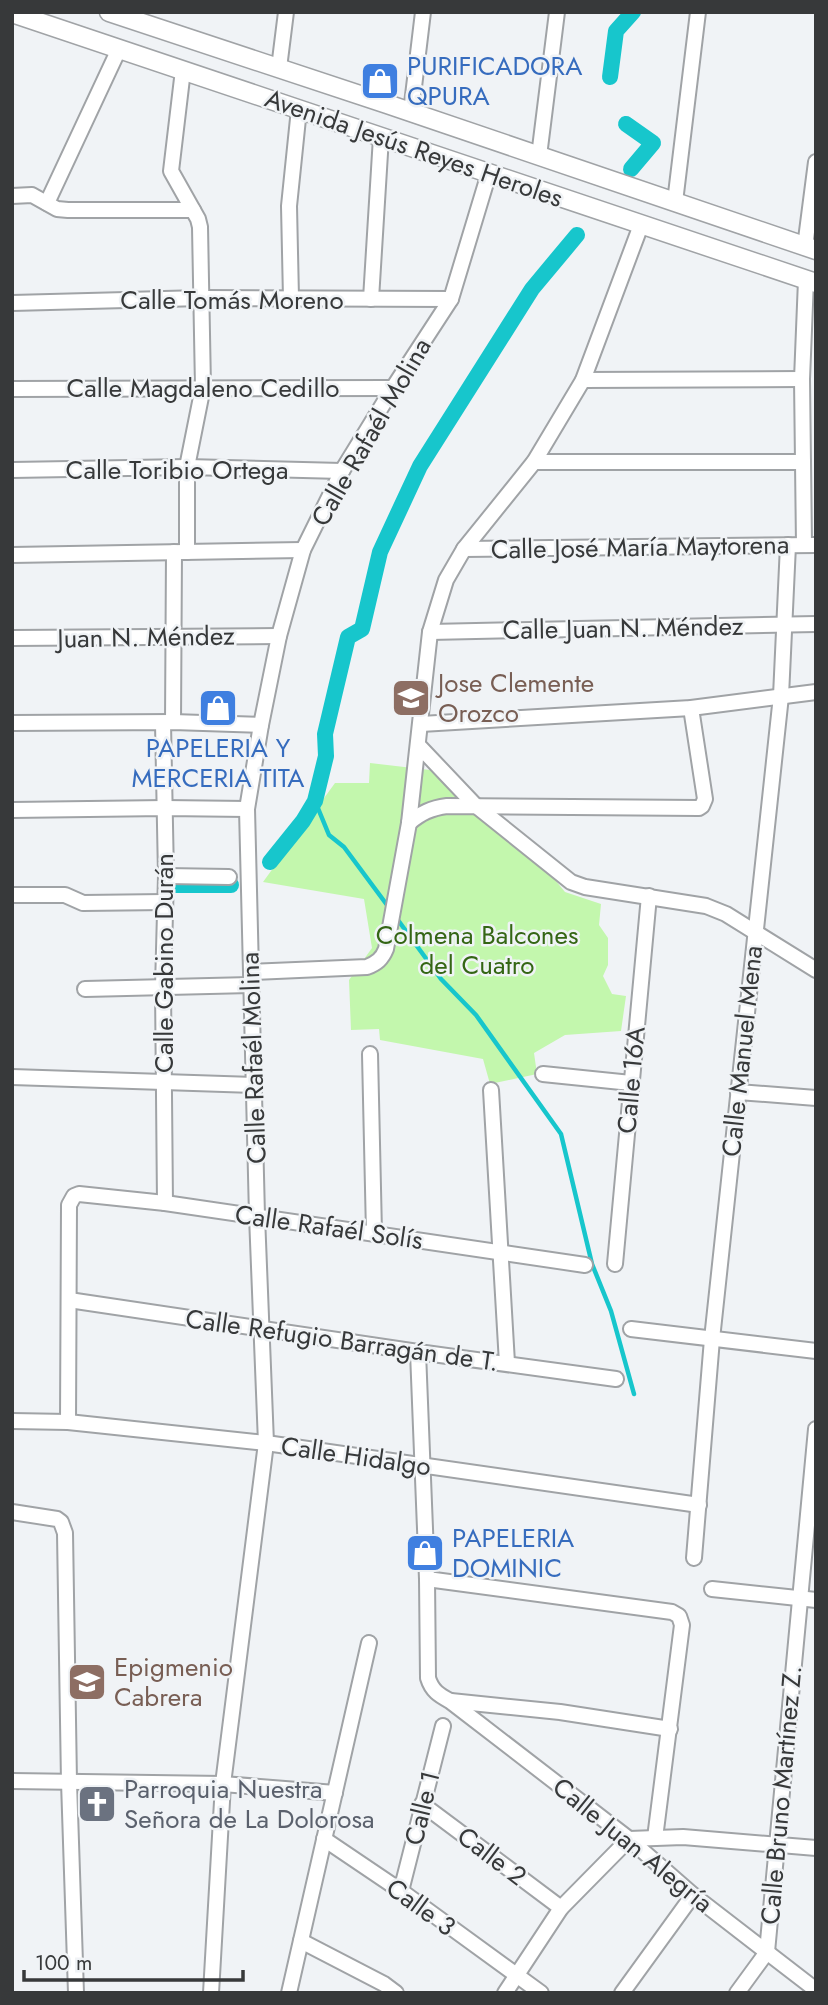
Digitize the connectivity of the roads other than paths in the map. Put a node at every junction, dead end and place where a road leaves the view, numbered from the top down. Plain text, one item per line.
1 (110, 12) edge
2 (286, 12) edge
3 (423, 12) edge
4 (557, 12) edge
5 (698, 12) edge
6 (12, 13) edge
7 (153, 19) edge
8 (118, 49) junction
9 (279, 68) junction
10 (183, 70) junction
11 (299, 109) junction
12 (411, 112) junction
13 (381, 137) junction
14 (539, 156) junction
15 (816, 162) edge
16 (489, 173) junction
17 (12, 196) edge
18 (675, 202) junction
19 (47, 203) junction
20 (193, 210) junction
21 (641, 225) junction
22 (811, 249) edge
23 (811, 281) edge
24 (202, 298) junction
25 (291, 299) junction
26 (371, 299) junction
27 (451, 299) junction
28 (12, 303) edge
29 (802, 379) junction
30 (583, 380) junction
31 (203, 387) junction
32 (12, 388) edge
33 (393, 388) junction
34 (534, 462) junction
35 (803, 462) junction
36 (187, 467) junction
37 (12, 470) edge
38 (342, 471) junction
39 (788, 545) junction
40 (810, 545) edge
41 (464, 549) junction
42 (303, 550) junction
43 (180, 552) junction
44 (12, 555) edge
45 (786, 624) junction
46 (816, 624) edge
47 (430, 632) junction
48 (173, 636) junction
49 (279, 636) junction
50 (12, 638) edge
51 (816, 692) edge
52 (781, 696) junction
53 (691, 709) junction
54 (168, 722) junction
55 (12, 723) edge
56 (421, 724) junction
57 (261, 725) junction
58 (419, 746) junction
59 (475, 805) junction
60 (165, 808) junction
61 (247, 809) junction
62 (12, 810) edge
63 (409, 823) junction
64 (166, 876) junction
65 (229, 877) dead end
66 (12, 895) edge
67 (649, 896) junction
68 (165, 901) junction
69 (755, 934) junction
70 (816, 970) edge
71 (251, 978) junction
72 (163, 987) junction
73 (85, 989) dead end
74 (370, 1054) dead end
75 (543, 1074) dead end
76 (12, 1077) edge
77 (164, 1082) junction
78 (631, 1083) junction
79 (254, 1085) junction
80 (491, 1090) dead end
81 (738, 1092) junction
82 (816, 1098) edge
83 (165, 1203) junction
84 (257, 1216) junction
85 (374, 1233) junction
86 (500, 1252) junction
87 (615, 1264) dead end
88 (584, 1265) dead end
89 (69, 1300) junction
90 (261, 1328) junction
91 (631, 1329) dead end
92 (712, 1339) junction
93 (816, 1351) edge
94 (418, 1352) junction
95 (507, 1363) junction
96 (615, 1378) dead end
97 (12, 1421) edge
98 (68, 1422) junction
99 (816, 1429) edge
100 (265, 1443) junction
101 (423, 1466) junction
102 (699, 1504) junction
103 (12, 1512) edge
104 (694, 1558) dead end
105 (427, 1579) junction
106 (712, 1589) dead end
107 (800, 1598) junction
108 (816, 1600) edge
109 (369, 1643) dead end
110 (450, 1701) junction
111 (443, 1726) dead end
112 (670, 1729) junction
113 (12, 1781) edge
114 (69, 1782) junction
115 (223, 1784) junction
116 (335, 1793) junction
117 (422, 1804) junction
118 (655, 1838) junction
119 (324, 1839) junction
120 (629, 1839) junction
121 (776, 1845) junction
122 (816, 1848) edge
123 (401, 1891) junction
124 (693, 1895) junction
125 (561, 1908) junction
126 (301, 1941) junction
127 (766, 1952) junction
128 (516, 1976) junction
129 (816, 1990) edge
130 (76, 1993) edge
131 (211, 1993) edge
132 (289, 1993) edge
133 (396, 1993) edge
134 (505, 1993) edge
135 (541, 1993) edge
136 (622, 1993) edge
137 (737, 1993) edge

1 - 7 street, Avenida Jesús Reyes Heroles
2 - 9 street
3 - 12 street
4 - 14 street
5 - 18 street
6 - 8 street, Avenida Jesús Reyes Heroles
7 - 9 street, Avenida Jesús Reyes Heroles
8 - 10 street, Avenida Jesús Reyes Heroles
8 - 19 street
9 - 12 street, Avenida Jesús Reyes Heroles
10 - 11 street, Avenida Jesús Reyes Heroles
10 - 20 street, Calle Gabino Durán
11 - 13 street, Avenida Jesús Reyes Heroles
11 - 25 street
12 - 14 street, Avenida Jesús Reyes Heroles
13 - 16 street, Avenida Jesús Reyes Heroles
13 - 26 street
14 - 18 street, Avenida Jesús Reyes Heroles
15 - 22 street
16 - 21 street, Avenida Jesús Reyes Heroles
16 - 27 street, Calle Rafaél Molina
17 - 19 street
18 - 22 street, Avenida Jesús Reyes Heroles
19 - 20 street
20 - 24 street, Calle Gabino Durán
21 - 23 street, Avenida Jesús Reyes Heroles
21 - 30 street
23 - 29 street
24 - 25 street, Calle Tomás Moreno
24 - 28 street, Calle Tomás Moreno
24 - 31 street, Calle Gabino Durán
25 - 26 street, Calle Tomás Moreno
26 - 27 street, Calle Tomás Moreno
27 - 33 street, Calle Rafaél Molina
29 - 30 street
29 - 35 street
30 - 34 street
31 - 32 street, Calle Magdaleno Cedillo
31 - 33 street, Calle Magdaleno Cedillo
31 - 36 street, Calle Gabino Durán
33 - 38 street, Calle Rafaél Molina
34 - 35 street
34 - 41 street
35 - 40 street
36 - 37 street, Calle Toribio Ortega
36 - 38 street, Calle Toribio Ortega
36 - 43 street, Calle Gabino Durán
38 - 42 street, Calle Rafaél Molina
39 - 40 street, Calle José María Maytorena
39 - 41 street, Calle José María Maytorena
39 - 45 street, Calle Manuel Mena
41 - 47 street
42 - 43 street
42 - 49 street, Calle Rafaél Molina
43 - 44 street
43 - 48 street, Calle Gabino Durán
45 - 46 street, Calle Juan N. Méndez
45 - 47 street, Calle Juan N. Méndez
45 - 52 street, Calle Manuel Mena
47 - 56 street
48 - 49 street, Juan N. Méndez
48 - 50 street, Juan N. Méndez
48 - 54 street, Calle Gabino Durán
49 - 57 street, Calle Rafaél Molina
51 - 52 street
52 - 53 street
52 - 69 street, Calle Manuel Mena
53 - 56 street
53 - 59 street
54 - 55 street
54 - 57 street
54 - 60 street, Calle Gabino Durán
56 - 58 street
57 - 61 street, Calle Rafaél Molina
58 - 59 street
58 - 63 street
59 - 63 street
59 - 67 street
60 - 61 street
60 - 62 street
60 - 64 street, Calle Gabino Durán
61 - 71 street, Calle Rafaél Molina
63 - 71 street
64 - 65 street
64 - 68 street, Calle Gabino Durán
66 - 68 street
67 - 69 street
67 - 78 street, Calle 16A
68 - 72 street, Calle Gabino Durán
69 - 70 street
69 - 81 street, Calle Manuel Mena
71 - 72 street
71 - 79 street, Calle Rafaél Molina
72 - 73 street
72 - 77 street, Calle Gabino Durán
74 - 85 street
75 - 78 street
76 - 77 street
77 - 79 street
77 - 83 street, Calle Gabino Durán
78 - 87 street, Calle 16A
79 - 84 street, Calle Rafaél Molina
80 - 86 street
81 - 82 street
81 - 92 street, Calle Manuel Mena
83 - 84 street, Calle Rafaél Solís
83 - 89 street, Calle Rafaél Solís
84 - 85 street, Calle Rafaél Solís
84 - 90 street, Calle Rafaél Molina
85 - 86 street, Calle Rafaél Solís
86 - 88 street, Calle Rafaél Solís
86 - 95 street
89 - 90 street, Calle Refugio Barragán de T.
89 - 98 street
90 - 94 street, Calle Refugio Barragán de T.
90 - 100 street, Calle Rafaél Molina
91 - 92 street
92 - 93 street
92 - 102 street, Calle Manuel Mena
94 - 95 street, Calle Refugio Barragán de T.
94 - 101 street, Calle Juan Alegría
95 - 96 street, Calle Refugio Barragán de T.
97 - 98 street, Calle Hidalgo
98 - 100 street, Calle Hidalgo
99 - 107 street, Calle Bruno Martínez Z.
100 - 101 street, Calle Hidalgo
100 - 115 street, Calle Rafaél Molina
101 - 102 street, Calle Hidalgo
101 - 105 street, Calle Juan Alegría
102 - 104 street, Calle Manuel Mena
103 - 114 street
105 - 110 street, Calle Juan Alegría
105 - 112 street
106 - 107 street
107 - 108 street
107 - 121 street, Calle Bruno Martínez Z.
109 - 116 street
110 - 112 street
110 - 120 street, Calle Juan Alegría
111 - 117 street, Calle 1
112 - 118 street
113 - 114 street
114 - 115 street
114 - 130 street
115 - 116 street
115 - 131 street, Calle Rafaél Molina
116 - 119 street
117 - 123 street, Calle 1
117 - 125 street, Calle 2
118 - 120 street
118 - 121 street
119 - 123 street, Calle 3
119 - 126 street
120 - 124 street, Calle Juan Alegría
120 - 125 street
121 - 122 street
121 - 127 street, Calle Bruno Martínez Z.
123 - 128 street, Calle 3
124 - 127 street, Calle Juan Alegría
124 - 136 street
125 - 128 street
126 - 132 street
126 - 133 street
127 - 129 street, Calle Juan Alegría
127 - 137 street
128 - 134 street
128 - 135 street, Calle 3

